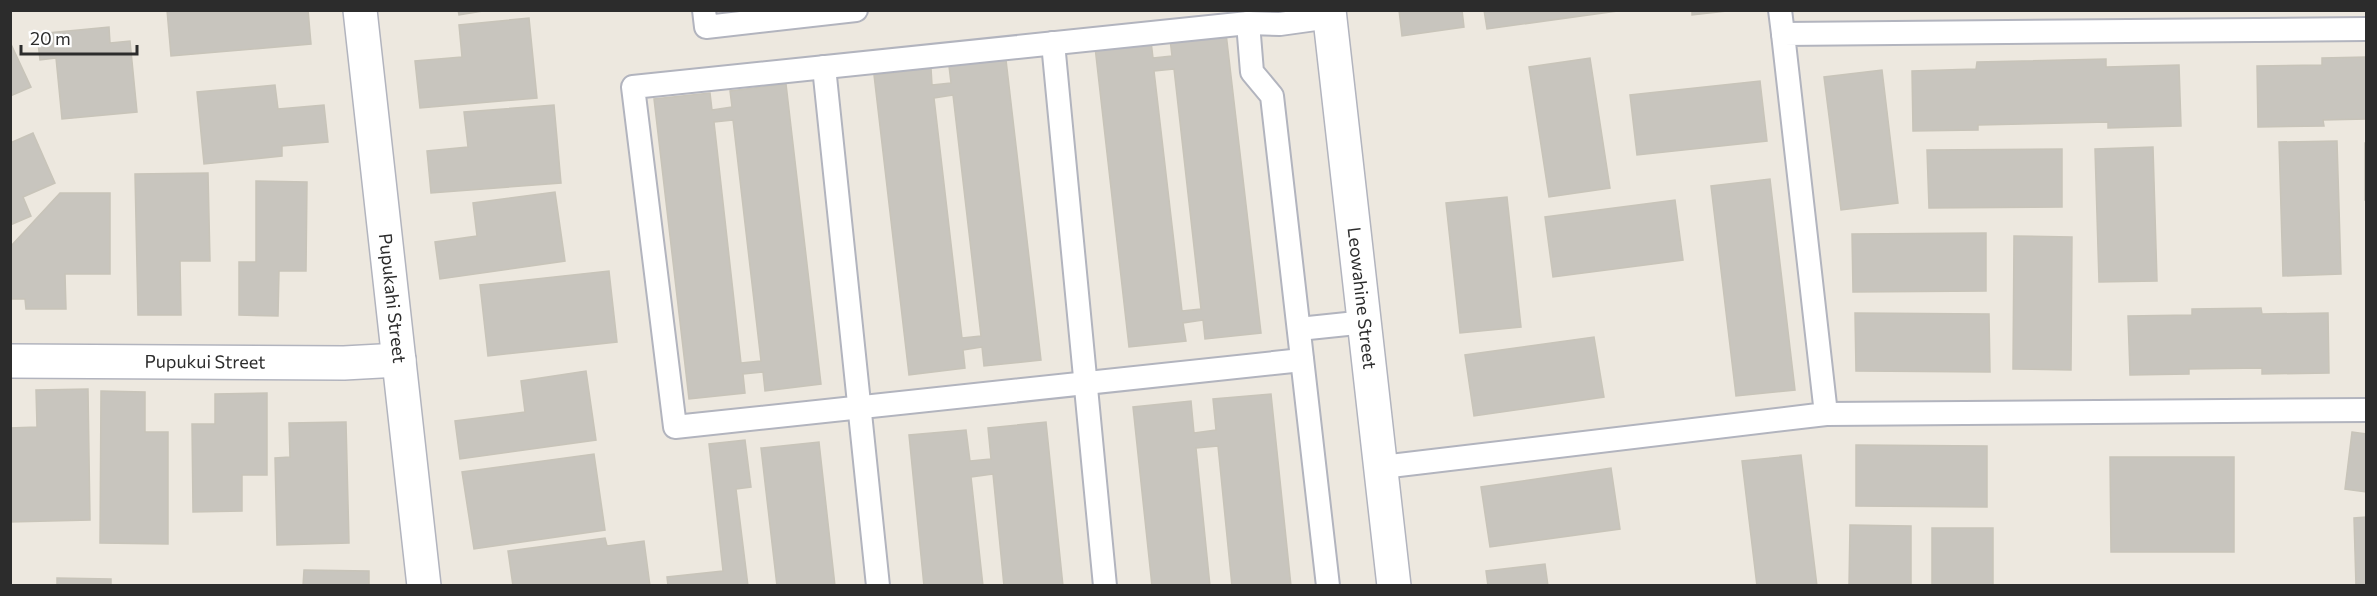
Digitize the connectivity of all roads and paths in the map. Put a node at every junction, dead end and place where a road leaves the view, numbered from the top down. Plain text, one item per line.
1 (360, 10) edge
2 (704, 10) edge
3 (856, 10) edge
4 (1780, 10) edge
5 (1330, 14) edge
6 (1248, 23) junction
7 (2367, 29) edge
8 (1783, 34) junction
9 (1053, 43) junction
10 (824, 68) junction
11 (1366, 322) junction
12 (1299, 329) junction
13 (399, 360) junction
14 (1302, 360) junction
15 (10, 361) edge
16 (1086, 384) junction
17 (859, 408) junction
18 (2367, 410) edge
19 (1826, 414) junction
20 (1382, 467) junction
21 (424, 585) edge
22 (878, 585) edge
23 (1105, 585) edge
24 (1328, 585) edge
25 (1394, 585) edge

1 - 13 street, Pupukahi Street
2 - 3 lane
4 - 8 lane
5 - 6 lane
5 - 11 street, Leowahine Street
6 - 9 lane
6 - 12 lane
7 - 8 lane
8 - 19 lane
9 - 10 lane
9 - 16 lane
10 - 17 lane
10 - 17 lane
11 - 12 lane
11 - 20 street, Leowahine Street
12 - 14 lane
13 - 15 street, Pupukui Street
13 - 21 street, Pupukahi Street
14 - 16 lane
14 - 24 lane
16 - 17 lane
16 - 23 lane
17 - 22 lane
18 - 19 lane
19 - 20 lane
20 - 25 street, Leowahine Street

